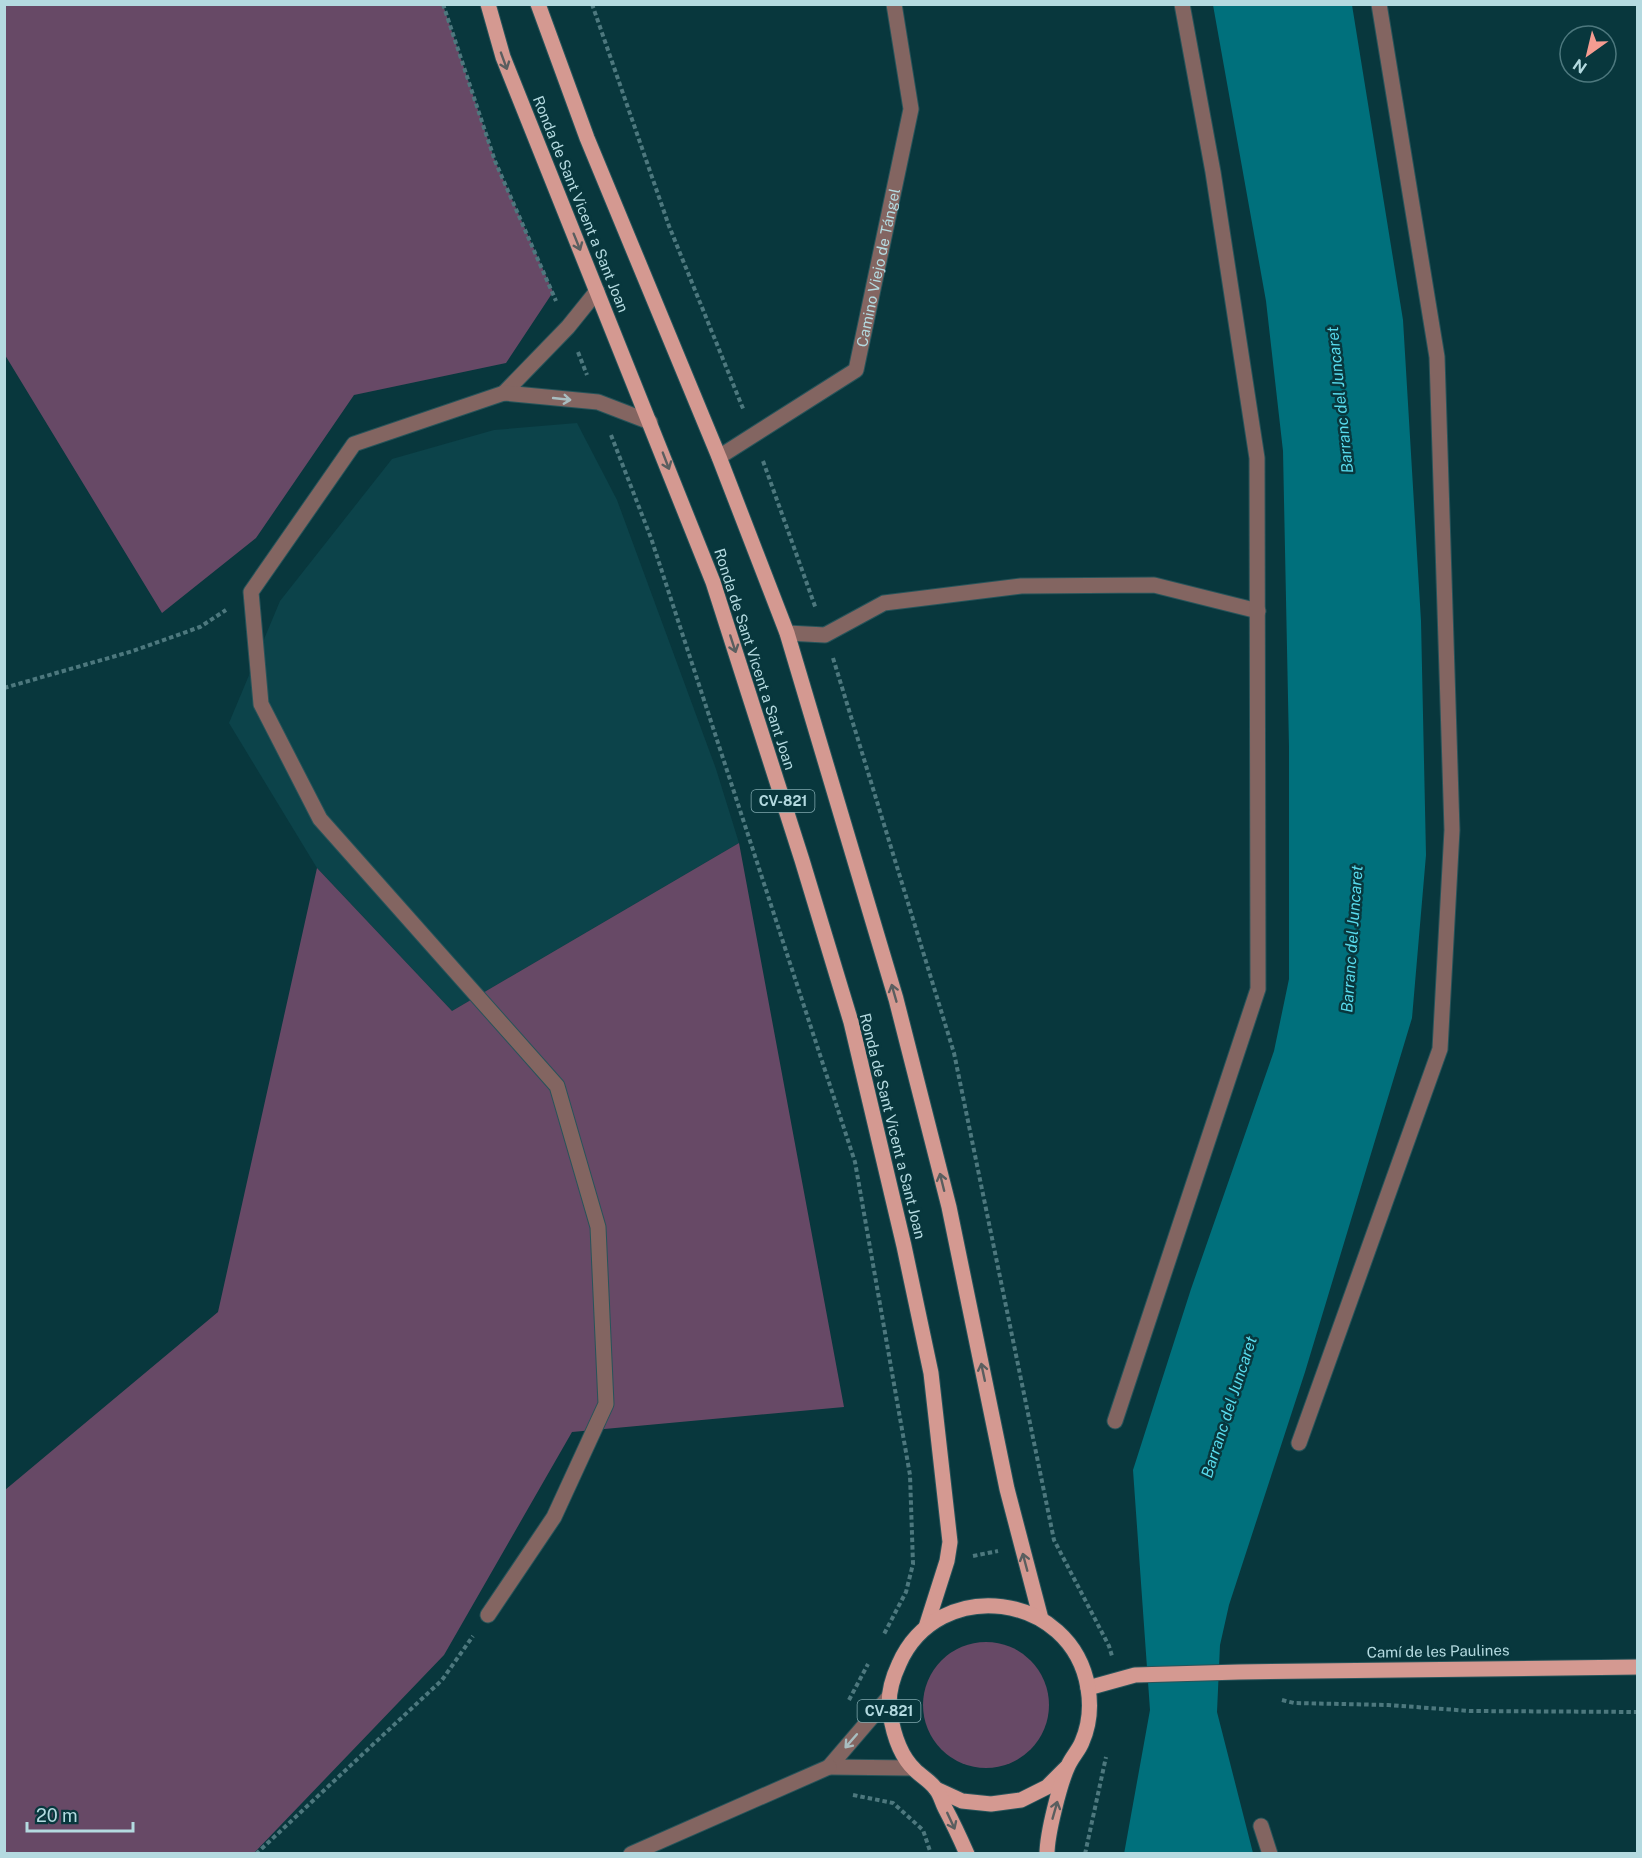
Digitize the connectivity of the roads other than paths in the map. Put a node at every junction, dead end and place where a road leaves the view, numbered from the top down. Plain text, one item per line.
1 (488, 4) edge
2 (538, 4) edge
3 (894, 4) edge
4 (1182, 4) edge
5 (1379, 4) edge
6 (597, 291) junction
7 (504, 393) junction
8 (650, 422) junction
9 (719, 457) junction
10 (1258, 610) junction
11 (787, 633) junction
12 (1115, 1421) dead end
13 (1299, 1443) dead end
14 (488, 1615) road end
15 (1041, 1619) junction
16 (926, 1627) junction
17 (1638, 1667) edge
18 (1088, 1688) junction
19 (890, 1697) junction
20 (1068, 1766) junction
21 (829, 1767) junction
22 (912, 1768) junction
23 (936, 1788) junction
24 (1261, 1826) dead end
25 (631, 1854) edge
26 (967, 1854) edge
27 (1047, 1854) edge
28 (1270, 1854) edge

1 -> 6 main road, Ronda de Sant Vicent a Sant Joan / CV-821
2 - 9 main road, Ronda de Sant Vicent a Sant Joan / CV-821
3 - 9 street, Camino Viejo de Tángel
4 - 10 street
5 - 13 street
6 - 7 street
6 - 8 main road, Ronda de Sant Vicent a Sant Joan / CV-821
7 -> 8 street
7 - 14 street
8 -> 16 main road, Ronda de Sant Vicent a Sant Joan / CV-821
9 - 11 main road, Ronda de Sant Vicent a Sant Joan / CV-821
10 - 11 street
10 - 12 street
15 -> 11 main road, Ronda de Sant Vicent a Sant Joan / CV-821
15 - 16 main road, Ronda de Sant Vicent a Sant Joan / CV-821
15 - 18 main road, Ronda de Sant Vicent a Sant Joan / CV-821
16 - 19 main road, Ronda de Sant Vicent a Sant Joan / CV-821
17 - 18 main road, Camí de les Paulines
18 - 20 main road, Ronda de Sant Vicent a Sant Joan / CV-821
19 -> 21 street
19 - 22 main road, Ronda de Sant Vicent a Sant Joan / CV-821
20 - 23 main road, CV-821
27 -> 20 main road, Ronda de Sant Vicent a Sant Joan / CV-821
21 - 22 street
21 - 25 street
22 - 23 main road, Ronda de Sant Vicent a Sant Joan / CV-821
23 -> 26 main road, Ronda de Sant Vicent a Sant Joan / CV-821
24 - 28 street

